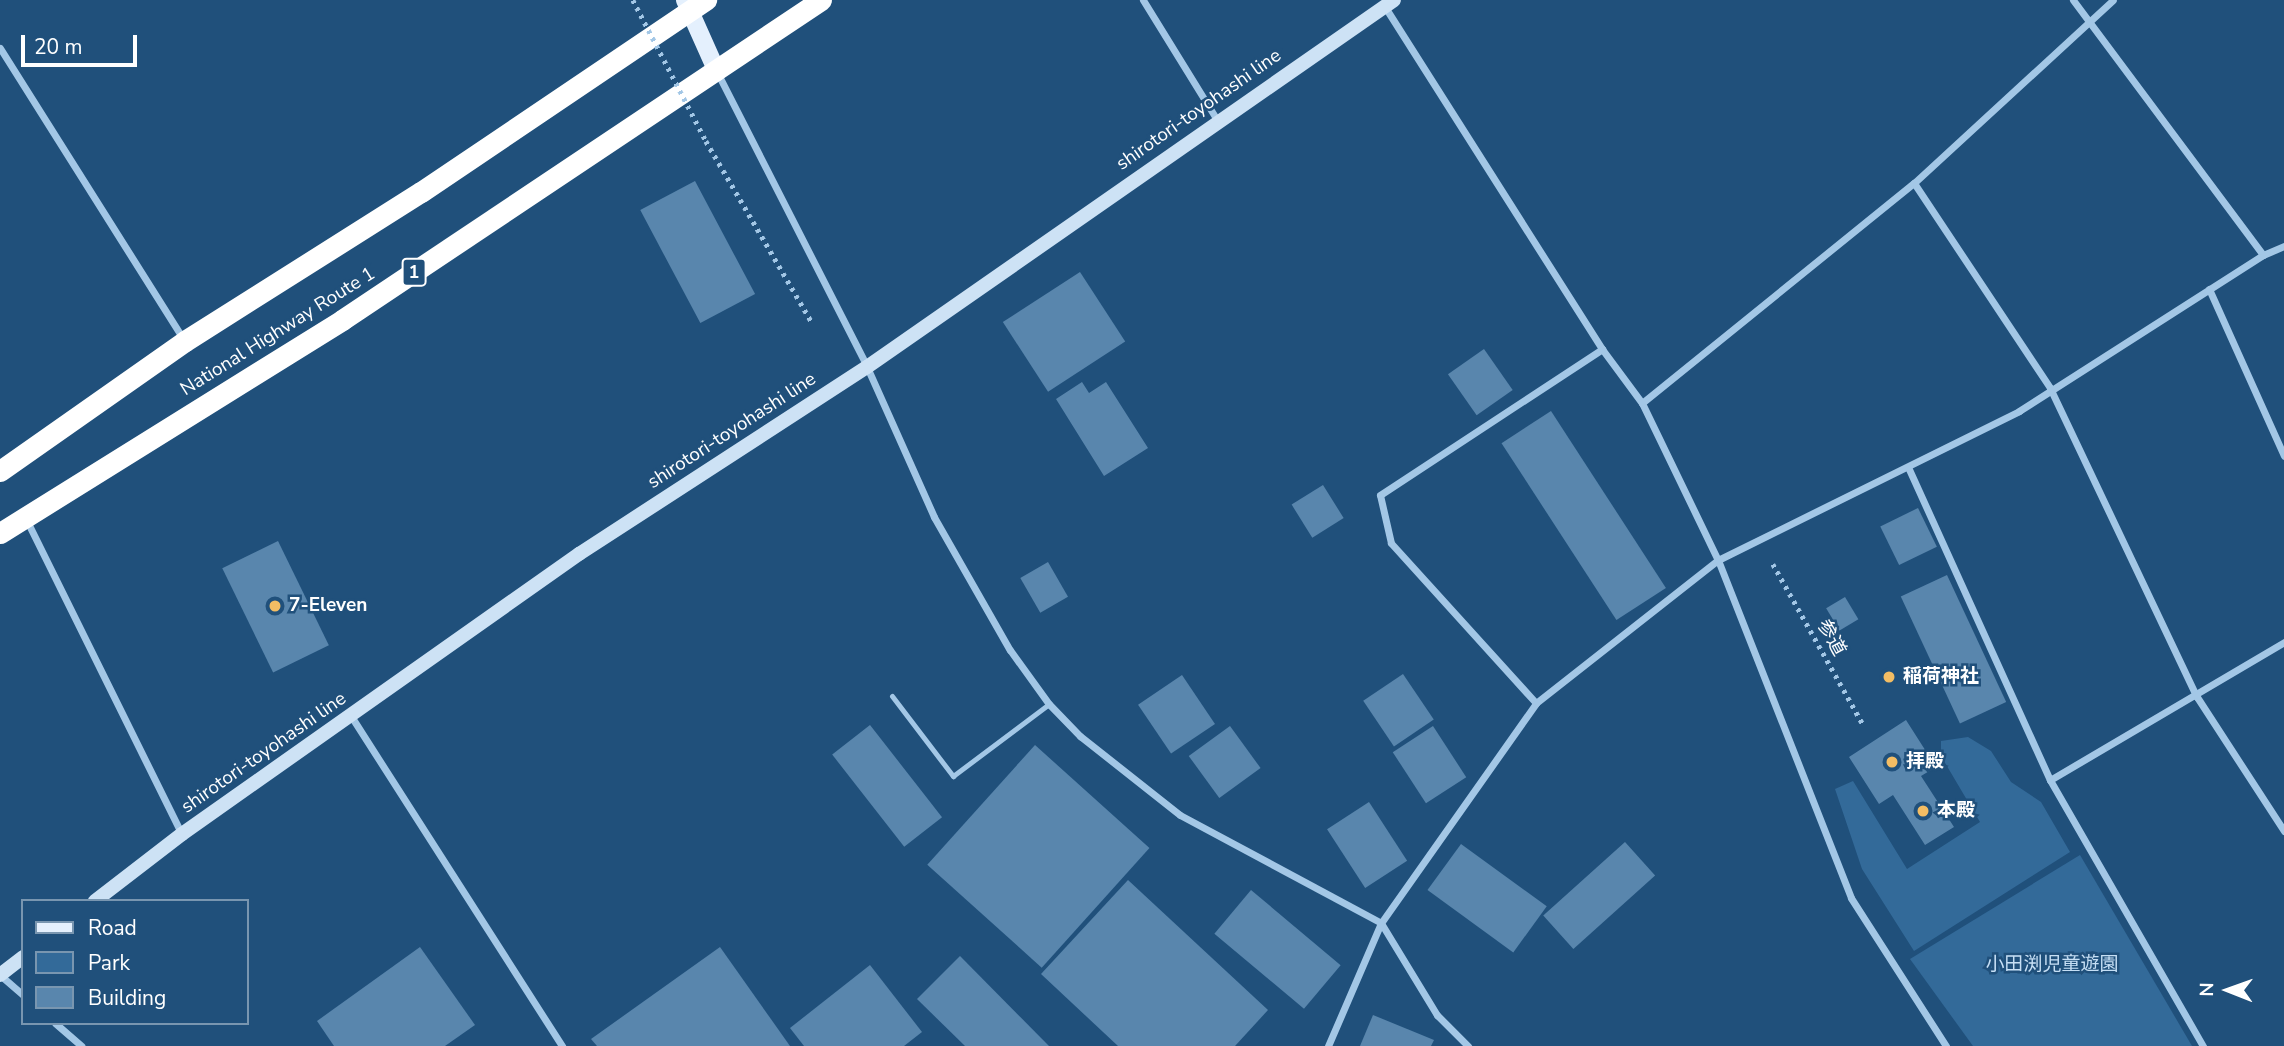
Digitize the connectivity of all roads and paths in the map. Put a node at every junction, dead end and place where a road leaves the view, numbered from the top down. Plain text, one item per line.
1 (634, 0) edge
2 (821, 0) edge
3 (1143, 0) edge
4 (2073, 0) edge
5 (2113, 0) edge
6 (693, 3) edge
7 (1390, 3) edge
8 (2089, 23) junction
9 (0, 48) edge
10 (716, 72) junction
11 (1217, 120) junction
12 (1914, 183) junction
13 (2284, 246) edge
14 (2263, 255) junction
15 (2209, 289) junction
16 (813, 324) dead end
17 (185, 341) junction
18 (1602, 349) junction
19 (867, 368) junction
20 (2050, 388) junction
21 (1642, 403) junction
22 (2284, 456) edge
23 (1908, 467) junction
24 (0, 471) edge
25 (26, 517) junction
26 (0, 533) edge
27 (1718, 560) junction
28 (1773, 564) dead end
29 (2284, 642) edge
30 (892, 696) dead end
31 (2197, 697) junction
32 (1536, 703) junction
33 (1049, 704) junction
34 (351, 716) junction
35 (1864, 726) dead end
36 (2050, 780) junction
37 (2284, 831) edge
38 (182, 834) junction
39 (98, 899) edge
40 (1381, 923) junction
41 (21, 959) edge
42 (0, 975) edge
43 (21, 993) edge
44 (57, 1025) edge
45 (81, 1046) edge
46 (562, 1046) edge
47 (1328, 1046) edge
48 (1468, 1046) edge
49 (1946, 1046) edge
50 (2203, 1046) edge

1 - 16 path, bridge
2 - 10 highway, National Highway Route 1 / 1
3 - 11 street
4 - 8 street
5 - 8 street
6 - 10 main road
6 - 17 highway, National Highway Route 1
7 - 11 main road, shirotori-toyohashi line
7 - 18 street
8 - 12 street
8 - 14 street
9 - 17 street
10 - 19 street
10 - 25 highway, National Highway Route 1 / 1
11 - 19 main road, shirotori-toyohashi line
12 - 20 street
12 - 21 street
13 - 14 street
14 - 15 street
15 - 20 street
15 - 22 street
17 - 24 highway, National Highway Route 1
18 - 21 street
18 - 32 street
19 - 33 street
19 - 34 main road, shirotori-toyohashi line
20 - 23 street
20 - 31 street
21 - 27 street
23 - 27 street
23 - 36 street
25 - 26 highway, National Highway Route 1 / 1
25 - 38 street
27 - 32 street
27 - 49 street
28 - 35 path, 参道
29 - 31 street
30 - 33 lane
31 - 36 street
31 - 37 street
32 - 40 street
33 - 40 street
34 - 38 main road, shirotori-toyohashi line
34 - 46 street
36 - 50 street
38 - 39 main road, shirotori-toyohashi line
40 - 47 street
40 - 48 street
41 - 42 main road
42 - 43 street
44 - 45 street

